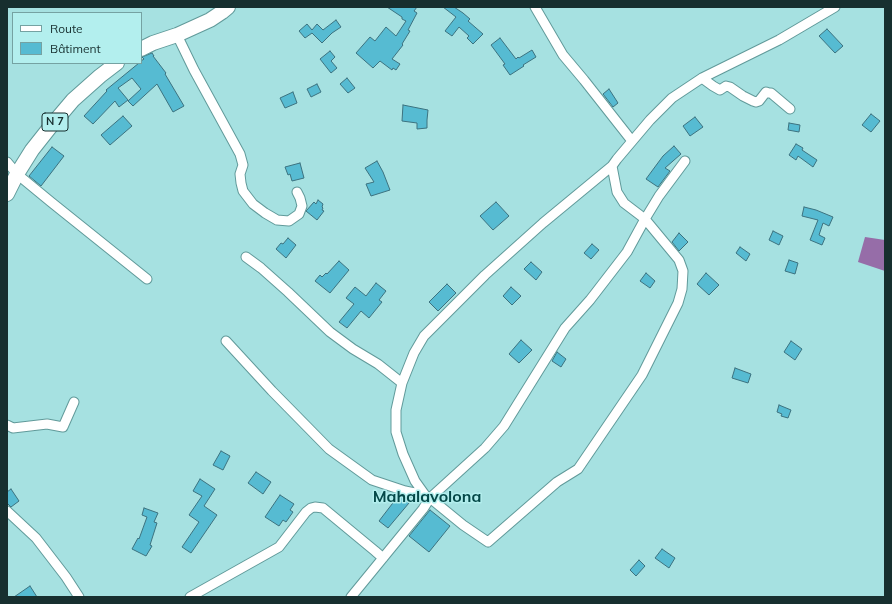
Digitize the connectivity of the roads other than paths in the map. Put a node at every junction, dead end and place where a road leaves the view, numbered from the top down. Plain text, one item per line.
1 (228, 7) edge
2 (535, 7) edge
3 (835, 7) edge
4 (177, 35) junction
5 (142, 48) edge
6 (117, 64) edge
7 (702, 78) junction
8 (790, 109) dead end
9 (632, 141) junction
10 (7, 162) edge
11 (686, 162) dead end
12 (612, 166) junction
13 (17, 174) junction
14 (297, 192) dead end
15 (7, 194) edge
16 (645, 218) junction
17 (246, 257) dead end
18 (148, 279) dead end
19 (226, 341) dead end
20 (402, 383) junction
21 (74, 402) dead end
22 (7, 425) edge
23 (427, 497) junction
24 (7, 511) edge
25 (383, 558) junction
26 (79, 597) edge
27 (190, 597) edge
28 (351, 597) edge

1 - 4 main road
2 - 9 street
3 - 7 street
4 - 5 main road
4 - 14 street
6 - 13 main road, N 7
7 - 8 street
7 - 9 street
9 - 12 street
10 - 13 street
11 - 16 street
12 - 16 street
12 - 20 street
13 - 15 main road, N 7
13 - 18 street
16 - 23 street
16 - 23 street
17 - 20 street
19 - 23 street
20 - 23 street
21 - 22 street
23 - 25 street
24 - 26 street
25 - 27 street
25 - 28 street

